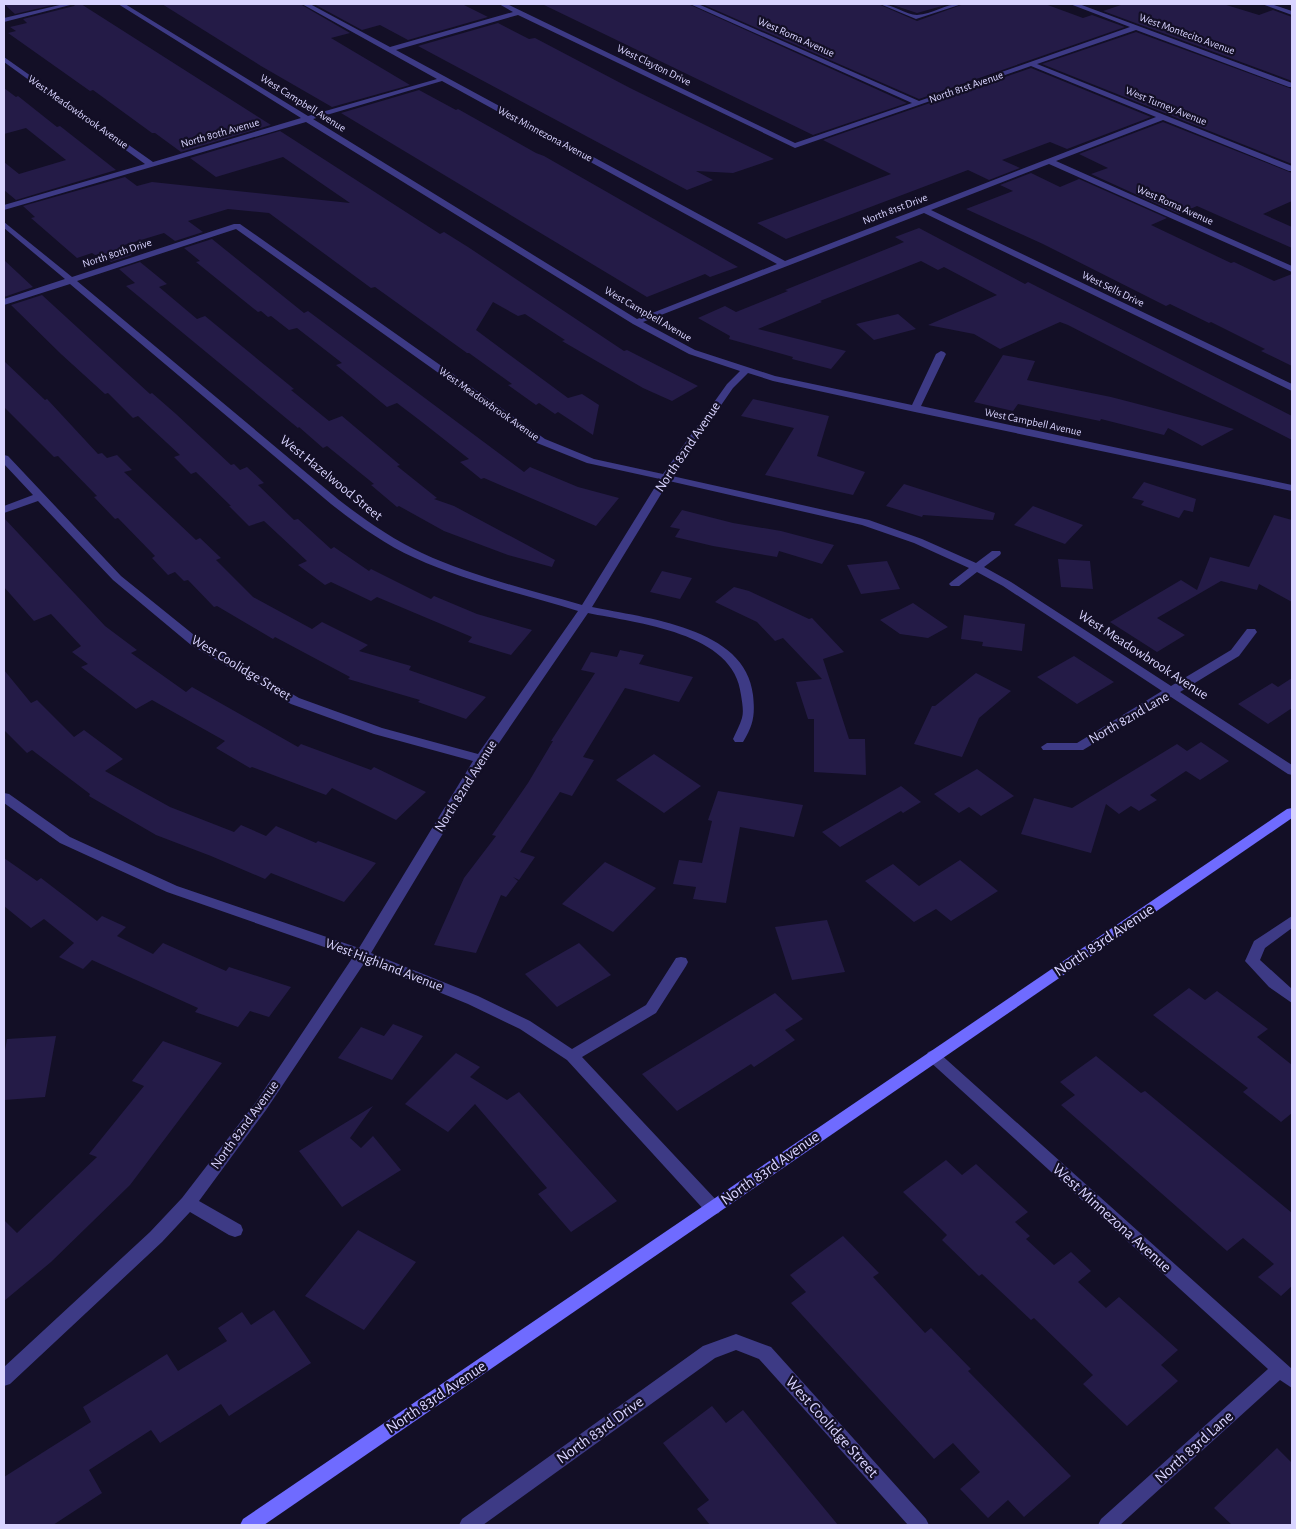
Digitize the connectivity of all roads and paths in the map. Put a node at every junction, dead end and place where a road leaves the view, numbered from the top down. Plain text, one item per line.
1 (71, 4) edge
2 (121, 4) edge
3 (305, 4) edge
4 (502, 4) edge
5 (693, 4) edge
6 (883, 4) edge
7 (958, 4) edge
8 (1073, 4) edge
9 (1265, 4) edge
10 (520, 12) junction
11 (1292, 13) edge
12 (4, 20) edge
13 (1137, 27) junction
14 (389, 50) junction
15 (4, 59) edge
16 (1032, 64) junction
17 (443, 79) junction
18 (1292, 84) edge
19 (918, 103) junction
20 (1163, 117) junction
21 (307, 120) junction
22 (795, 146) joint
23 (1049, 161) junction
24 (152, 165) junction
25 (1292, 169) edge
26 (4, 208) edge
27 (924, 210) junction
28 (4, 224) edge
29 (237, 226) joint
30 (784, 264) junction
31 (1292, 269) edge
32 (71, 280) junction
33 (4, 302) edge
34 (636, 322) junction
35 (940, 354) dead end
36 (746, 370) junction
37 (1292, 388) edge
38 (916, 409) junction
39 (4, 458) edge
40 (666, 479) junction
41 (1292, 488) edge
42 (40, 496) junction
43 (4, 510) edge
44 (996, 553) dead end
45 (976, 567) junction
46 (955, 584) dead end
47 (585, 609) junction
48 (1251, 632) dead end
49 (1173, 692) junction
50 (739, 739) dead end
51 (1046, 747) dead end
52 (482, 759) junction
53 (1292, 771) edge
54 (4, 797) edge
55 (1292, 812) edge
56 (1292, 921) edge
57 (362, 955) junction
58 (681, 962) dead end
59 (1292, 997) edge
60 (572, 1056) junction
61 (933, 1056) junction
62 (188, 1203) junction
63 (713, 1208) junction
64 (235, 1230) dead end
65 (736, 1342) joint
66 (1286, 1374) edge
67 (4, 1378) edge
68 (249, 1525) edge
69 (468, 1525) edge
70 (920, 1525) edge
71 (1107, 1525) edge

1 - 12 street
2 - 21 street, West Campbell Avenue
3 - 14 street, West Minnezona Avenue
4 - 10 street, West Clayton Drive
5 - 19 street, West Roma Avenue
6 - 7 street
8 - 13 street, West Montecito Avenue
9 - 11 street
10 - 14 street
10 - 22 street, West Clayton Drive
13 - 16 street, North 81st Avenue
13 - 18 street, West Montecito Avenue
14 - 17 street, West Minnezona Avenue
15 - 24 street, West Meadowbrook Avenue
16 - 19 street, North 81st Avenue
16 - 20 street, West Turney Avenue
17 - 21 street, North 80th Avenue
17 - 30 street, West Minnezona Avenue
19 - 22 street, North 81st Avenue
20 - 23 street, North 81st Drive
20 - 25 street, West Turney Avenue
21 - 24 street, North 80th Avenue
21 - 34 street, West Campbell Avenue
23 - 27 street, North 81st Drive
23 - 31 street, West Roma Avenue
24 - 26 street, North 80th Avenue
27 - 30 street, North 81st Drive
27 - 37 street, West Sells Drive
28 - 32 street, West Hazelwood Street
29 - 32 street, North 80th Drive
29 - 40 street, West Meadowbrook Avenue
30 - 34 street, North 81st Drive
32 - 33 street, North 80th Drive
32 - 47 street, West Hazelwood Street
34 - 36 street, West Campbell Avenue
35 - 38 street
36 - 38 street, West Campbell Avenue
36 - 40 street, North 82nd Avenue
38 - 41 street, West Campbell Avenue
39 - 42 street, West Coolidge Street
40 - 45 street, West Meadowbrook Avenue
40 - 47 street, North 82nd Avenue
42 - 43 street
42 - 52 street, West Coolidge Street
44 - 45 street
45 - 46 street
45 - 49 street, West Meadowbrook Avenue
47 - 50 street, West Hazelwood Street
47 - 52 street, North 82nd Avenue
48 - 49 street, North 82nd Lane
49 - 51 street, North 82nd Lane
49 - 53 street, West Meadowbrook Avenue
52 - 57 street, North 82nd Avenue
54 - 57 street, West Highland Avenue
55 - 61 main road, North 83rd Avenue
56 - 59 street
57 - 60 street, West Highland Avenue
57 - 62 street, North 82nd Avenue
58 - 60 street
60 - 63 street, West Highland Avenue
61 - 63 main road, North 83rd Avenue
61 - 66 street, West Minnezona Avenue
62 - 64 street
62 - 67 street, North 82nd Avenue
63 - 68 main road, North 83rd Avenue
65 - 69 street, North 83rd Drive
65 - 70 street, West Coolidge Street
66 - 71 street, North 83rd Lane

